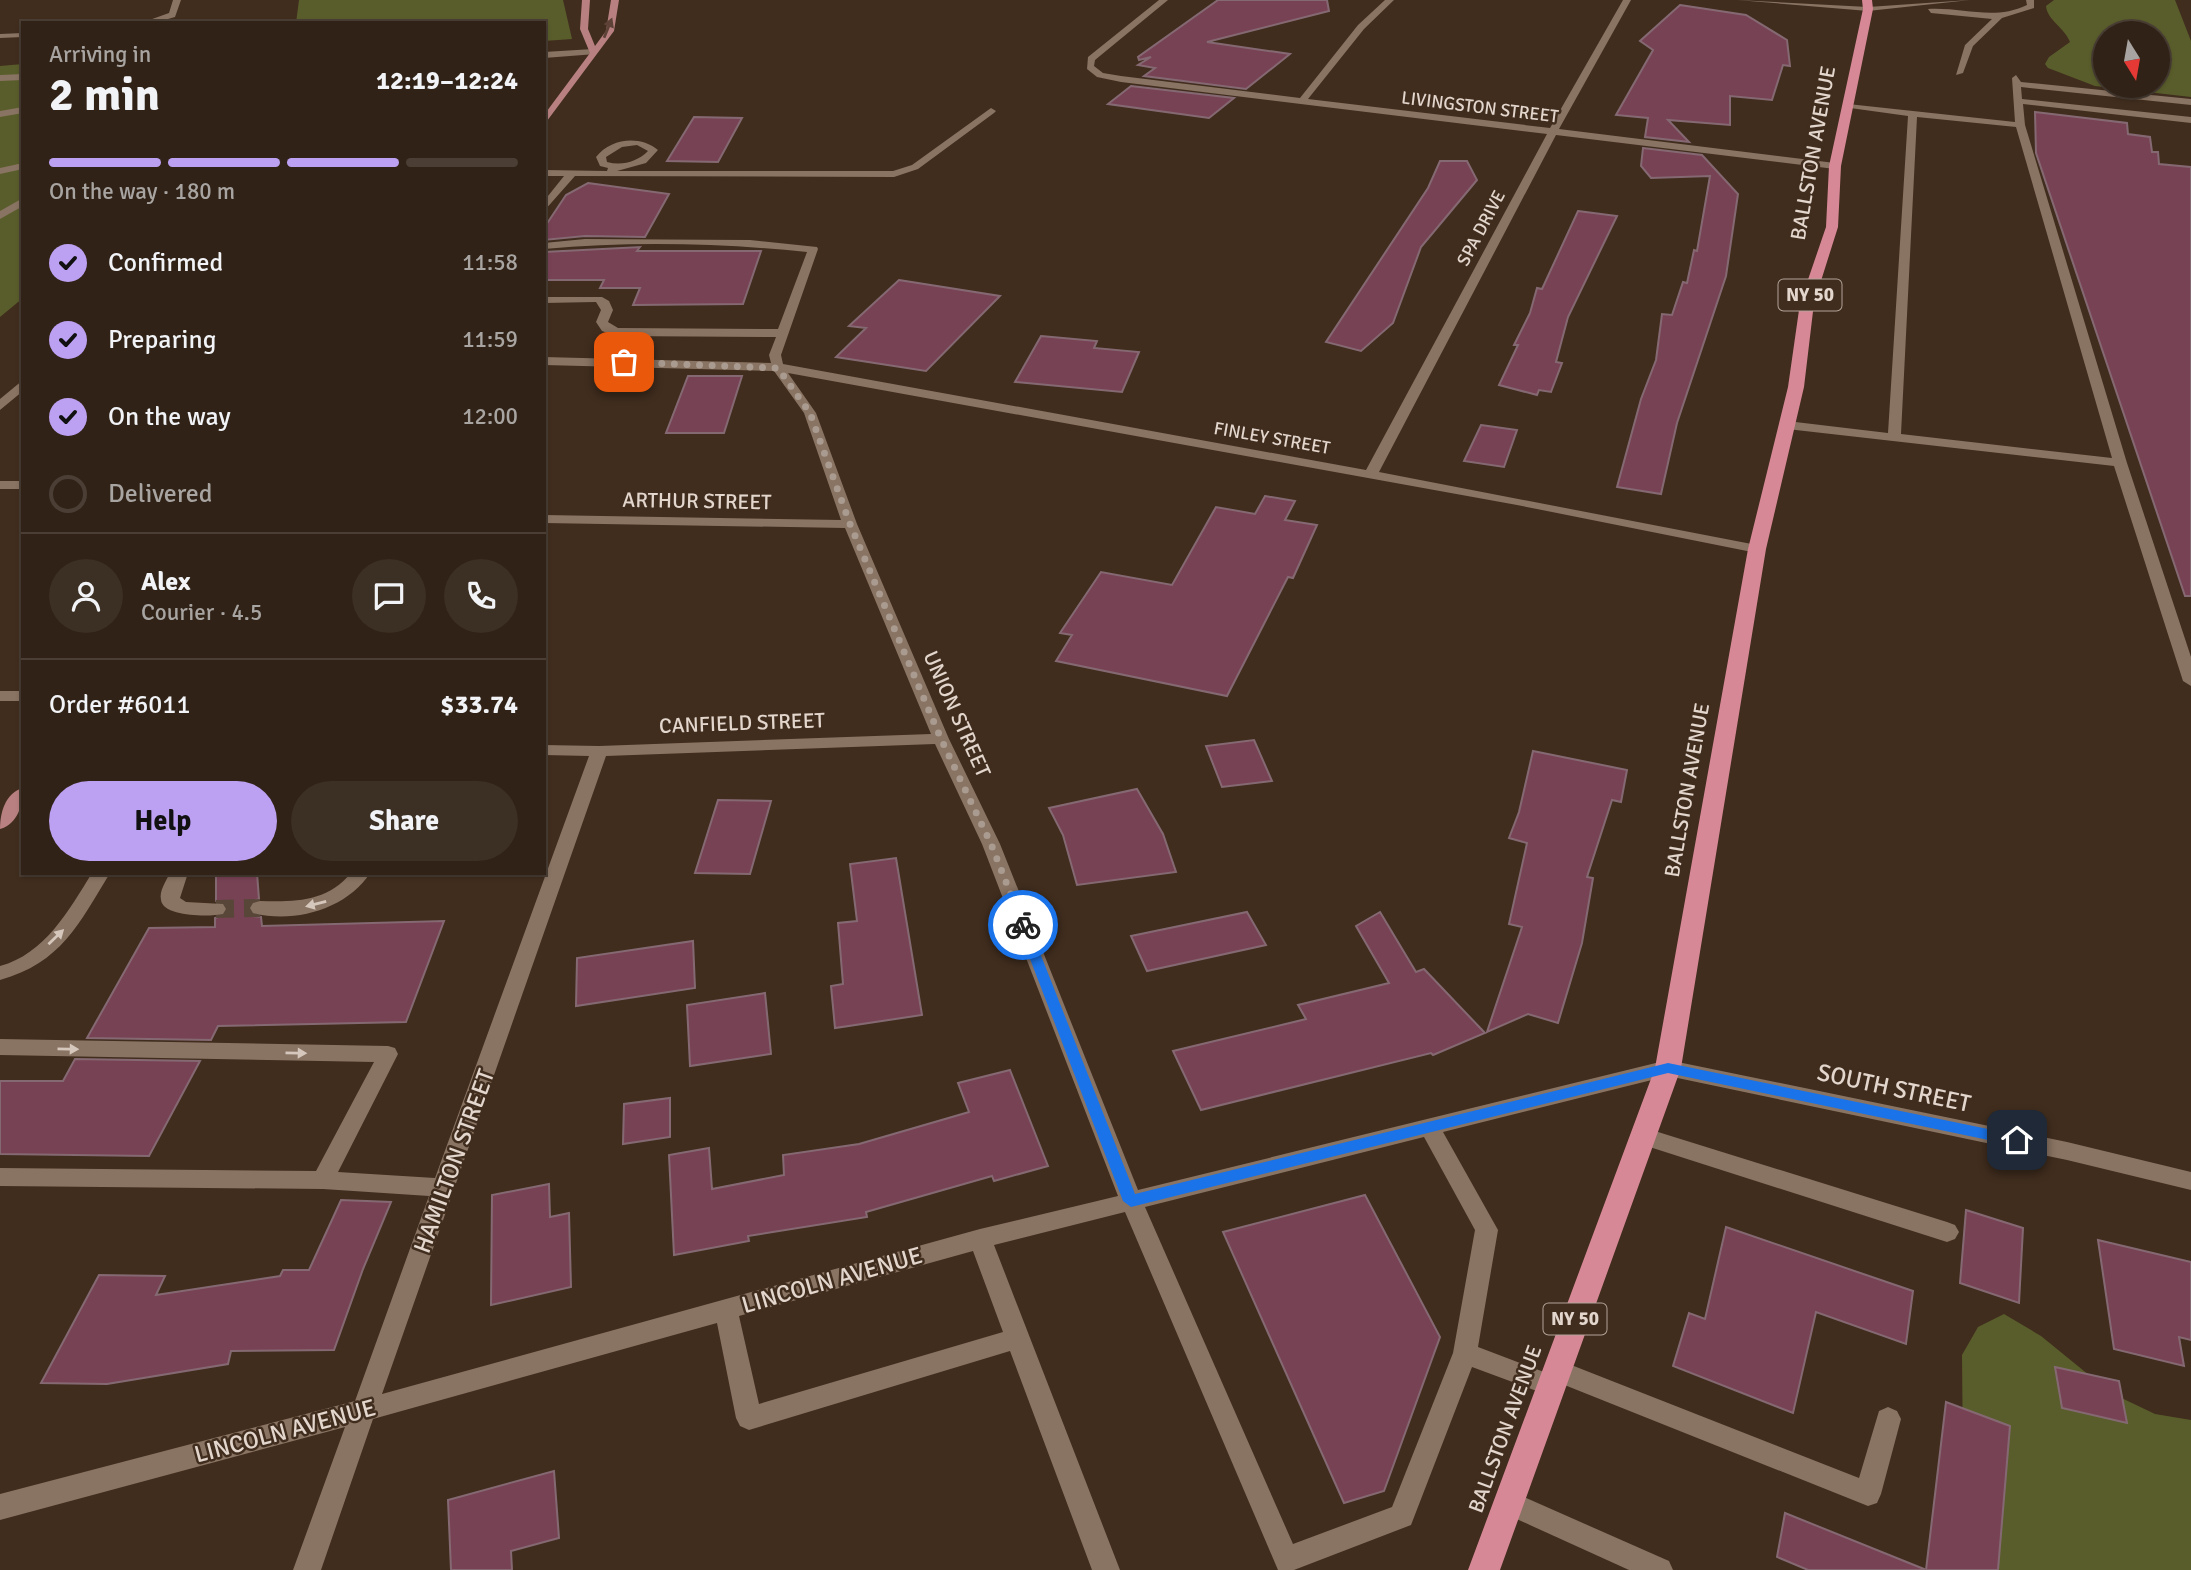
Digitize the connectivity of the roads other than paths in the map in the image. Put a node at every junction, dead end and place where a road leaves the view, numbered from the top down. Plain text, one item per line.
1 (177, 0) edge
2 (586, 0) edge
3 (615, 0) edge
4 (1164, 0) edge
5 (1390, 0) edge
6 (1627, 0) edge
7 (1741, 0) edge
8 (1966, 0) edge
9 (2030, 0) edge
10 (1868, 4) edge
11 (1912, 5) junction
12 (2000, 15) junction
13 (152, 21) edge
14 (21, 35) edge
15 (0, 36) edge
16 (593, 52) junction
17 (546, 55) edge
18 (1959, 73) dead end
19 (21, 76) edge
20 (0, 78) edge
21 (1302, 101) junction
22 (2017, 101) junction
23 (2191, 102) edge
24 (1848, 107) junction
25 (21, 110) edge
26 (549, 110) edge
27 (991, 111) dead end
28 (0, 114) edge
29 (1913, 114) junction
30 (2191, 120) edge
31 (2020, 125) junction
32 (1553, 131) junction
33 (21, 166) edge
34 (1835, 166) junction
35 (0, 171) edge
36 (546, 173) edge
37 (572, 173) junction
38 (21, 202) edge
39 (546, 206) edge
40 (0, 216) edge
41 (546, 246) edge
42 (546, 300) edge
43 (783, 333) junction
44 (546, 361) edge
45 (778, 368) junction
46 (21, 386) edge
47 (0, 406) edge
48 (1787, 425) junction
49 (1894, 436) junction
50 (2120, 463) junction
51 (1370, 475) junction
52 (0, 485) edge
53 (21, 485) edge
54 (546, 519) edge
55 (850, 524) junction
56 (1757, 549) junction
57 (2191, 681) edge
58 (0, 696) edge
59 (21, 696) edge
60 (941, 739) junction
61 (546, 750) edge
62 (599, 751) junction
63 (21, 797) edge
64 (0, 823) edge
65 (100, 875) edge
66 (178, 875) edge
67 (360, 875) edge
68 (260, 908) tunnel mouth
69 (216, 909) tunnel mouth
70 (0, 973) edge
71 (0, 1047) edge
72 (1668, 1068) junction
73 (1429, 1128) junction
74 (1642, 1136) junction
75 (0, 1177) edge
76 (323, 1180) junction
77 (2191, 1181) edge
78 (444, 1188) junction
79 (1131, 1201) junction
80 (1947, 1232) dead end
81 (980, 1239) junction
82 (726, 1310) junction
83 (1018, 1338) junction
84 (1465, 1353) junction
85 (1553, 1378) junction
86 (365, 1410) junction
87 (1888, 1419) dead end
88 (1508, 1502) junction
89 (0, 1507) edge
90 (307, 1570) edge
91 (1106, 1570) edge
92 (1483, 1570) edge
93 (1659, 1570) edge

1 - 13 street
2 - 16 main road
16 -> 3 main road
4 - 21 street, LIVINGSTON STREET
5 - 21 street
6 - 32 street, SPA DRIVE
7 - 10 street
8 - 11 street
9 - 12 street
10 - 11 street
10 - 24 highway, BALLSTON AVENUE / NY 50
11 - 12 street
12 - 18 street
14 - 15 street
16 - 17 street
16 - 26 main road
19 - 20 street
21 - 32 street, LIVINGSTON STREET
22 - 23 street
22 - 30 street
22 - 31 street
24 - 29 street
24 - 34 highway, BALLSTON AVENUE / NY 50
25 - 28 street
27 - 37 street
29 - 31 street
29 - 49 street
31 - 50 street
32 - 34 street, LIVINGSTON STREET
32 - 51 street, SPA DRIVE
33 - 35 street
34 - 48 highway, BALLSTON AVENUE / NY 50
36 - 37 street
37 - 39 street
38 - 40 street
41 - 43 street
42 - 43 street
43 - 45 street
44 - 45 street, FINLEY STREET
45 - 51 street, FINLEY STREET
45 - 55 street, UNION STREET
46 - 47 street
48 - 49 street
48 - 56 highway, BALLSTON AVENUE / NY 50
49 - 50 street
50 - 57 street
51 - 56 street, FINLEY STREET
52 - 53 street
54 - 55 street, ARTHUR STREET
55 - 60 street, UNION STREET
56 - 72 highway, BALLSTON AVENUE / NY 50
58 - 59 street
60 - 62 street, CANFIELD STREET
60 - 79 street, UNION STREET
61 - 62 street, CANFIELD STREET
62 - 78 street, HAMILTON STREET
63 - 64 main road
70 -> 65 street
66 - 69 street
67 -> 68 street
71 -> 76 street
72 - 73 street, LINCOLN AVENUE
72 - 74 highway, BALLSTON AVENUE / NY 50
72 - 77 street, SOUTH STREET
73 - 79 street, LINCOLN AVENUE
73 - 84 street
74 - 80 street
74 - 85 highway, BALLSTON AVENUE / NY 50
75 - 76 street
76 - 78 street
78 - 86 street, HAMILTON STREET
79 - 81 street, LINCOLN AVENUE
79 - 84 street, UNION STREET
81 - 82 street, LINCOLN AVENUE
81 - 83 street
82 - 83 street
82 - 86 street, LINCOLN AVENUE
83 - 91 street
84 - 85 street
85 - 87 street
85 - 88 highway, BALLSTON AVENUE / NY 50
86 - 89 street, LINCOLN AVENUE
86 - 90 street, HAMILTON STREET
88 - 92 highway, BALLSTON AVENUE / NY 50
88 - 93 street

